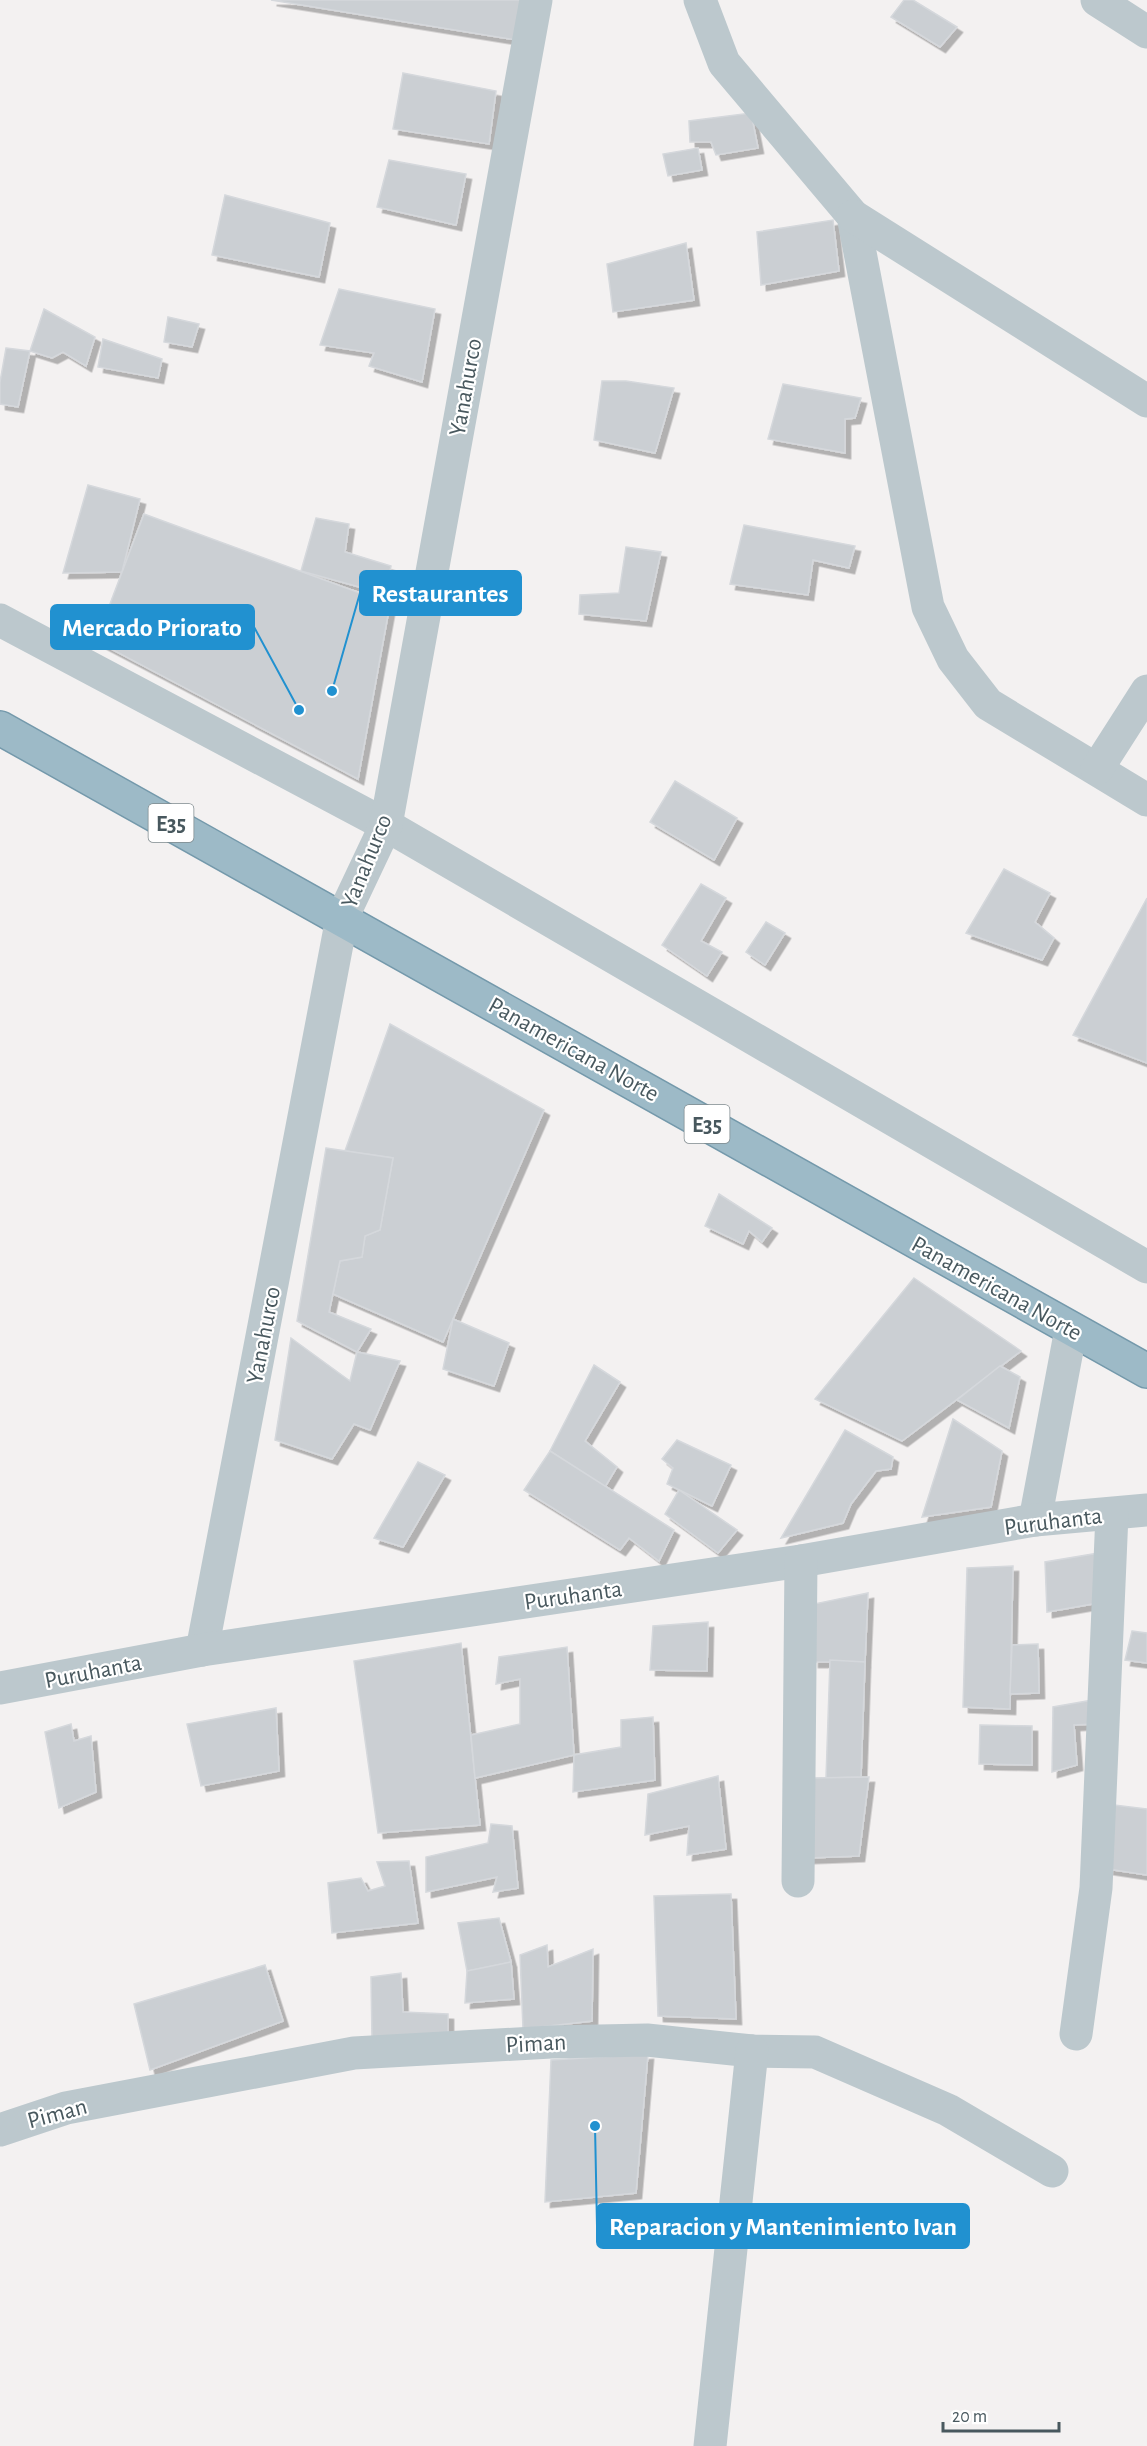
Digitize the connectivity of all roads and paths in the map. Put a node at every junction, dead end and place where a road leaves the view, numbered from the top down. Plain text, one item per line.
1 (536, 0) edge
2 (700, 0) edge
3 (1097, 0) edge
4 (1147, 32) edge
5 (853, 216) junction
6 (1147, 401) edge
7 (0, 620) edge
8 (1147, 691) edge
9 (0, 728) edge
10 (1096, 769) junction
11 (1147, 800) edge
12 (386, 825) junction
13 (342, 918) junction
14 (1147, 1267) edge
15 (1071, 1329) junction
16 (1147, 1371) edge
17 (1147, 1509) edge
18 (1112, 1514) junction
19 (1035, 1520) junction
20 (801, 1562) junction
21 (202, 1650) junction
22 (0, 1688) edge
23 (798, 1881) dead end
24 (1076, 2034) dead end
25 (752, 2051) junction
26 (0, 2130) edge
27 (1052, 2171) dead end
28 (710, 2446) edge

1 - 12 street, Yanahurco
2 - 5 street
3 - 4 street
5 - 6 street
5 - 10 street
7 - 12 street
8 - 10 street
9 - 13 highway, Panamericana Norte / E35
10 - 11 street
12 - 13 street, Yanahurco
12 - 14 street
13 - 15 highway, Panamericana Norte / E35
13 - 21 street, Yanahurco
15 - 16 highway, Panamericana Norte / E35
15 - 19 street
17 - 18 street, Puruhanta
18 - 19 street, Puruhanta
18 - 24 street
19 - 20 street, Puruhanta
20 - 21 street, Puruhanta
20 - 23 street
21 - 22 street, Puruhanta
25 - 26 street, Piman
25 - 27 street, Piman
25 - 28 street

